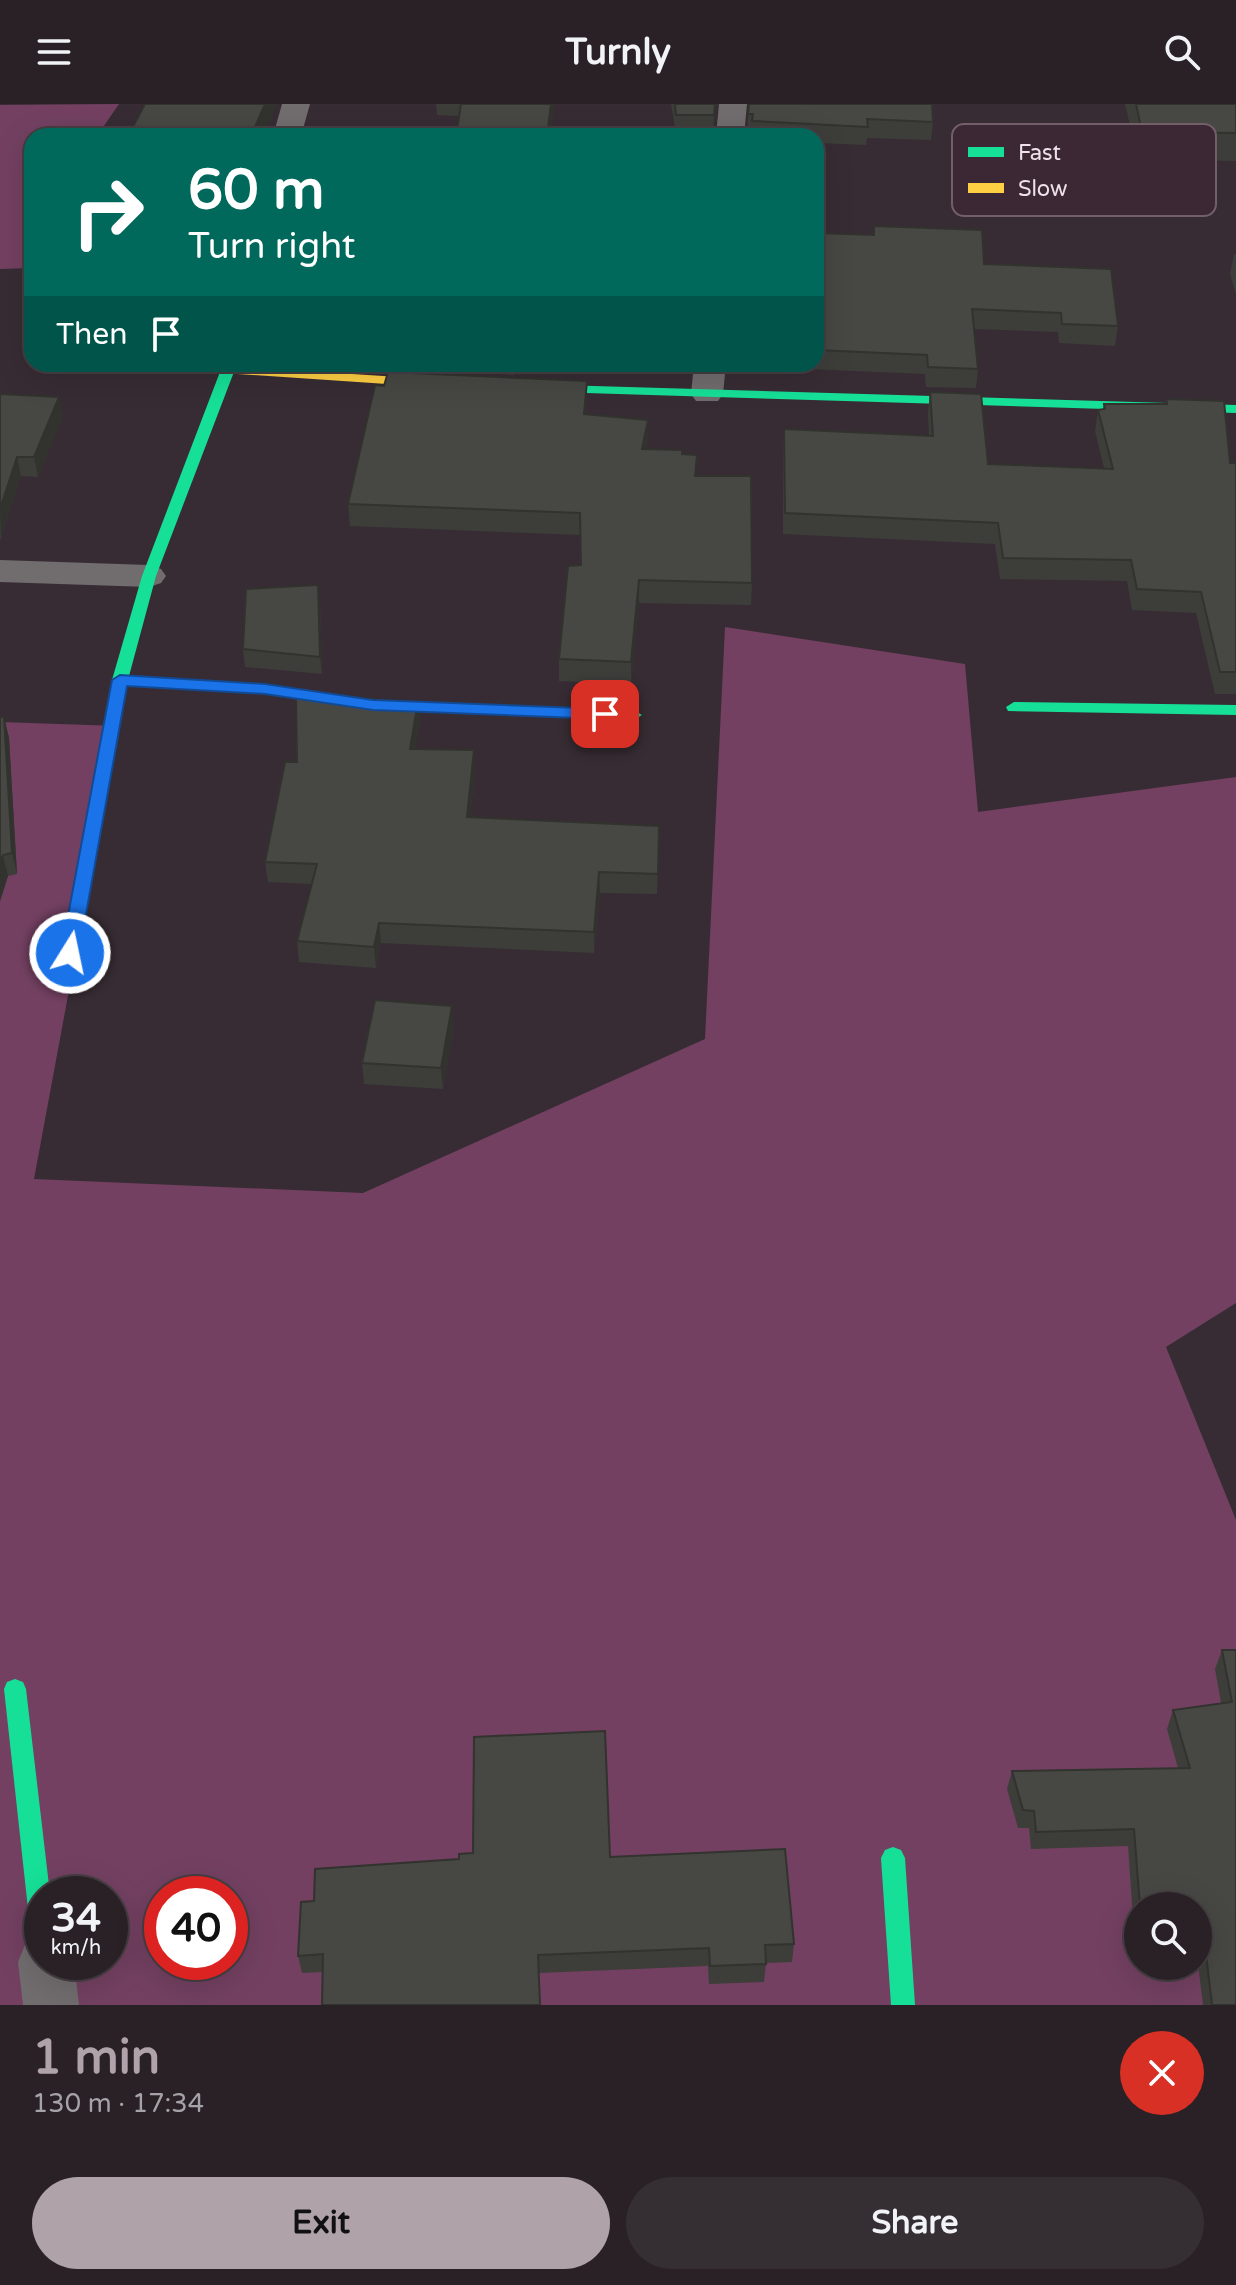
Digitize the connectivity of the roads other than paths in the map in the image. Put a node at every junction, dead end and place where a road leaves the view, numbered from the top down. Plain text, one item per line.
1 (296, 104) edge
2 (733, 104) edge
3 (289, 128) edge
4 (731, 128) edge
5 (227, 372) edge
6 (293, 372) edge
7 (708, 379) edge
8 (471, 386) edge
9 (502, 387) edge
10 (1236, 409) edge
11 (0, 571) edge
12 (149, 576) junction
13 (120, 680) junction
14 (1014, 707) dead end
15 (1236, 710) edge
16 (634, 715) dead end
17 (70, 953) dead end
18 (15, 1689) dead end
19 (893, 1858) dead end
20 (36, 1876) edge
21 (48, 1980) edge
22 (51, 2005) edge
23 (903, 2005) edge

1 - 3 street
2 - 4 street
5 - 12 street
6 - 8 street
7 - 9 street
7 - 10 street
11 - 12 street
12 - 13 street
13 - 16 street
13 - 17 street
14 - 15 street
18 - 20 street
19 - 23 street
21 - 22 street

